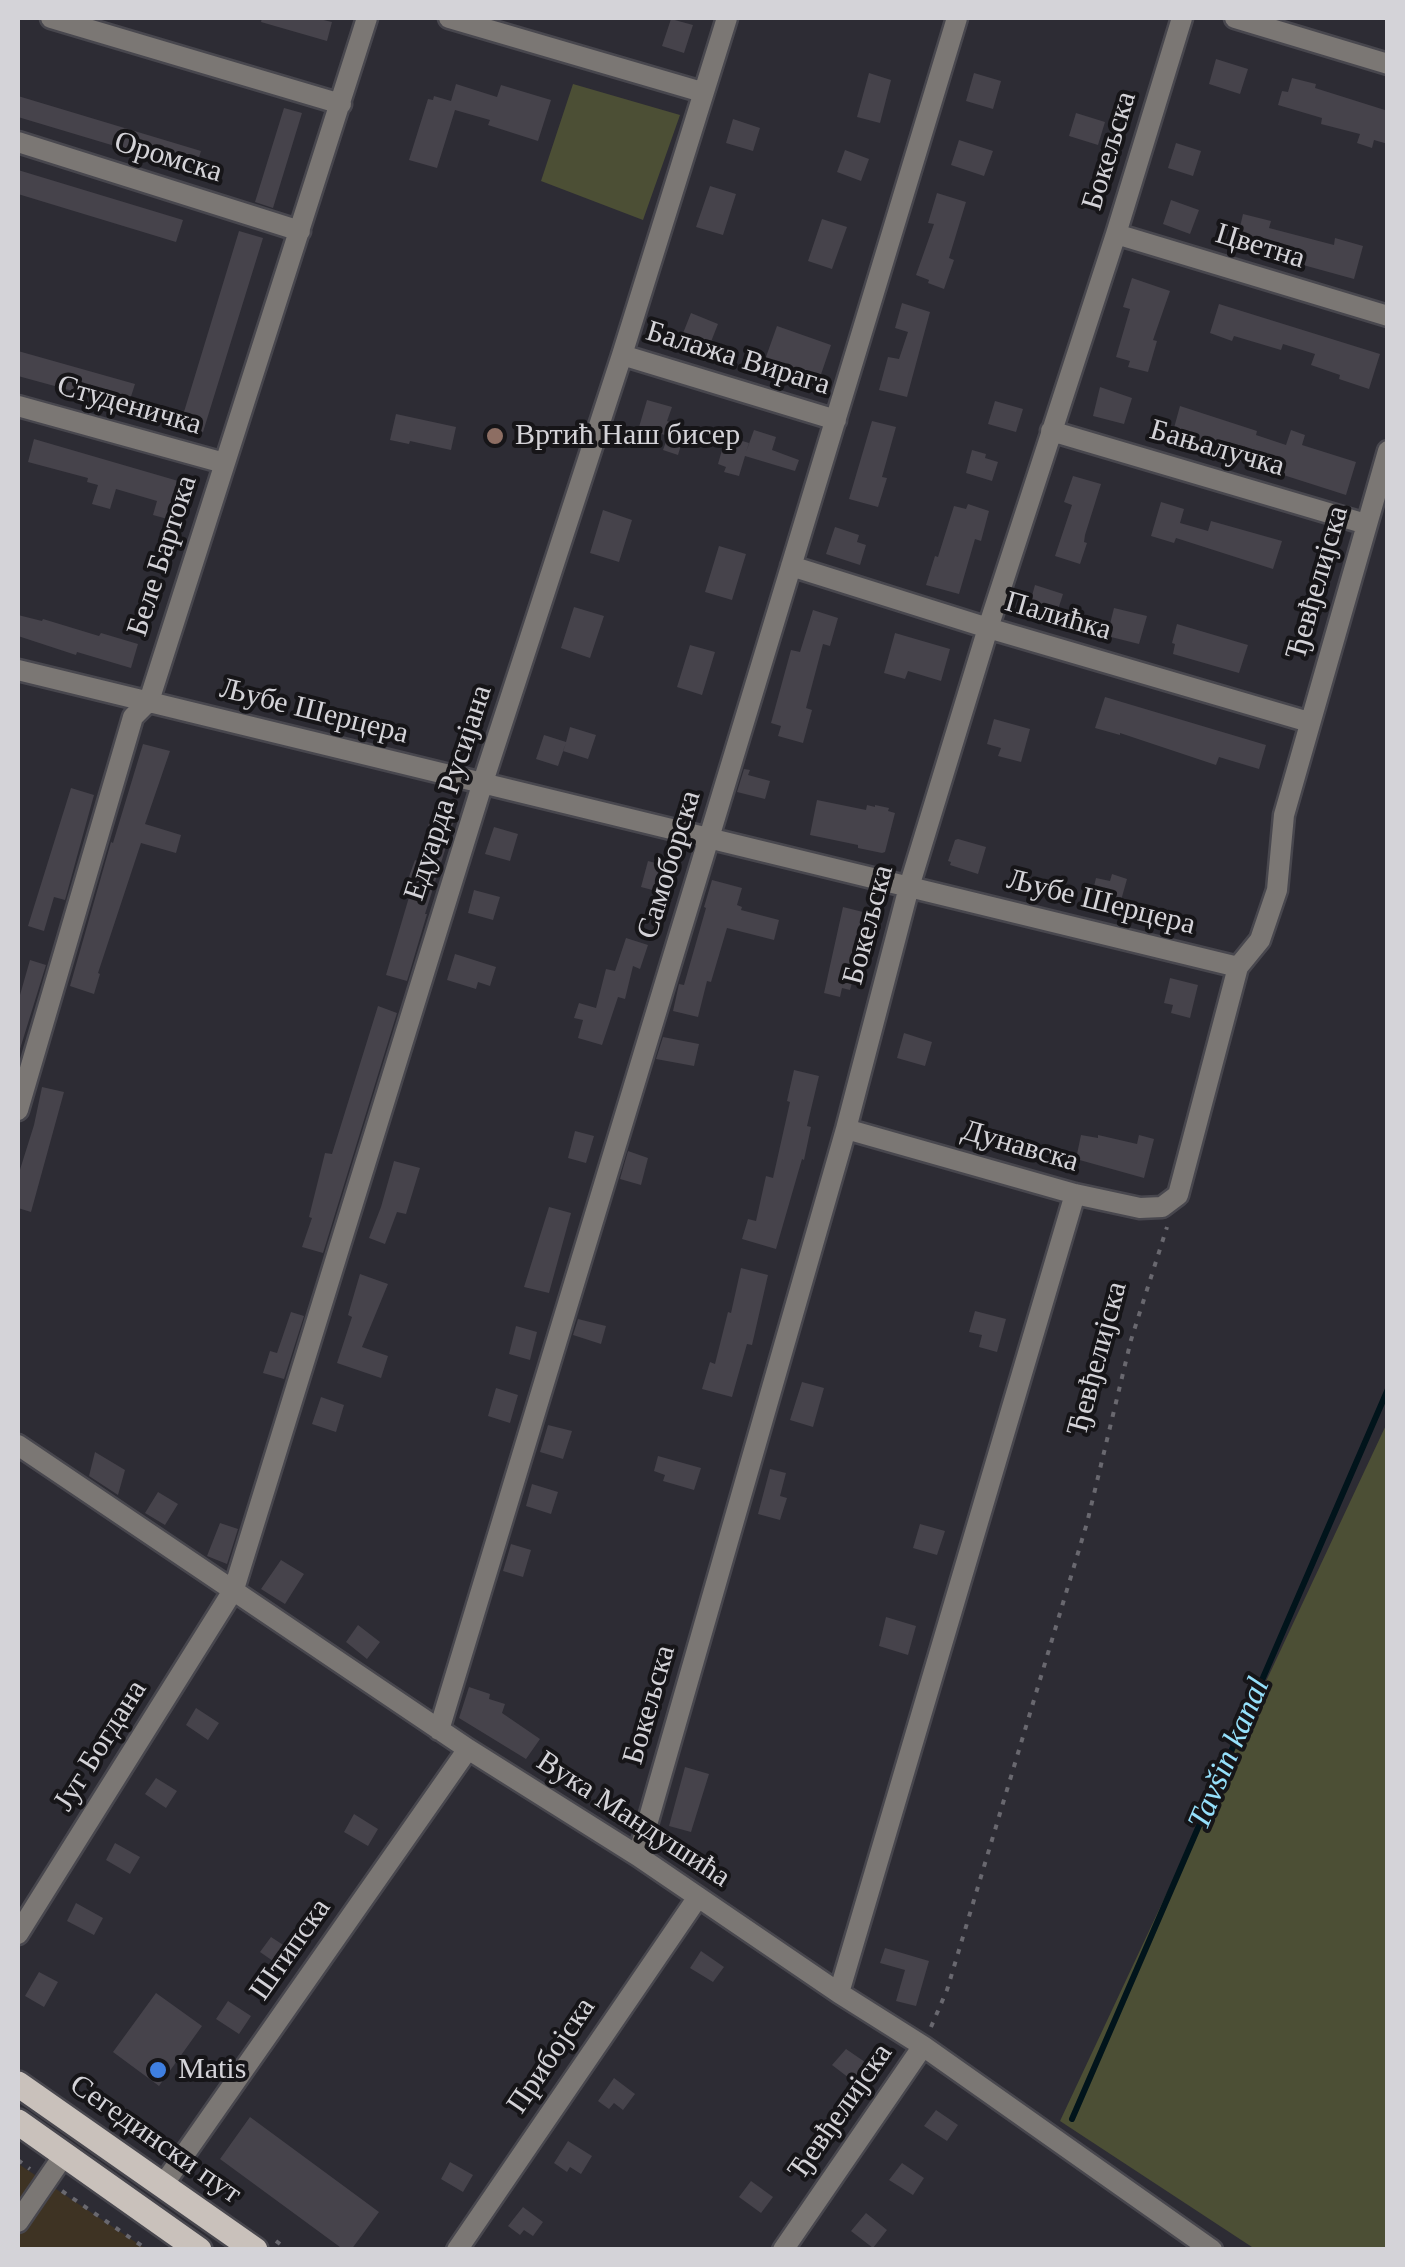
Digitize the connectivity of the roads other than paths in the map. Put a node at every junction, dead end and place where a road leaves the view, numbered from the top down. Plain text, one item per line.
1 (51, 18) edge
2 (367, 18) edge
3 (449, 18) edge
4 (726, 18) edge
5 (957, 18) edge
6 (1182, 18) edge
7 (1235, 18) edge
8 (1388, 64) edge
9 (702, 92) junction
10 (341, 104) junction
11 (18, 142) edge
12 (300, 230) junction
13 (1116, 234) junction
14 (1388, 316) edge
15 (622, 355) junction
16 (18, 406) edge
17 (836, 420) junction
18 (1051, 432) junction
19 (1388, 451) edge
20 (224, 463) junction
21 (1366, 524) junction
22 (792, 566) junction
23 (988, 628) junction
24 (18, 670) edge
25 (149, 701) junction
26 (1309, 722) junction
27 (482, 785) junction
28 (709, 838) junction
29 (909, 887) junction
30 (1238, 967) junction
31 (18, 1110) edge
32 (846, 1128) junction
33 (1075, 1194) junction
34 (1178, 1195) joint
35 (18, 1445) edge
36 (234, 1589) junction
37 (439, 1730) junction
38 (468, 1749) junction
39 (638, 1856) junction
40 (698, 1897) junction
41 (18, 1934) edge
42 (839, 1993) junction
43 (924, 2046) junction
44 (18, 2084) edge
45 (18, 2122) edge
46 (64, 2155) junction
47 (163, 2185) junction
48 (18, 2222) edge
49 (198, 2250) edge
50 (256, 2250) edge
51 (456, 2250) edge
52 (783, 2250) edge
53 (1212, 2250) edge

1 - 10 street
2 - 10 street, Беле Бартока
3 - 9 street
4 - 9 street, Едуарда Русијана
5 - 17 street, Самоборска
6 - 13 street, Бокељска
7 - 8 street
9 - 15 street, Едуарда Русијана
10 - 12 street, Беле Бартока
11 - 12 street, Оромска
12 - 20 street, Беле Бартока
13 - 14 street, Цветна
13 - 18 street, Бокељска
15 - 17 street, Балажа Вирага
15 - 27 street, Едуарда Русијана
16 - 20 street, Студеничка
17 - 22 street, Самоборска
18 - 21 street, Бањалучка
18 - 23 street, Бокељска
19 - 21 street, Ђевђелијска
20 - 25 street, Беле Бартока
21 - 26 street, Ђевђелијска
22 - 23 street, Палићка
22 - 28 street, Самоборска
23 - 26 street, Палићка
23 - 29 street, Бокељска
24 - 25 street, Љубе Шерцера
25 - 27 street, Љубе Шерцера
25 - 31 street, Беле Бартока
26 - 30 street, Ђевђелијска
27 - 28 street, Љубе Шерцера
27 - 36 street, Едуарда Русијана
28 - 29 street, Љубе Шерцера
28 - 37 street, Самоборска
29 - 30 street, Љубе Шерцера
29 - 32 street, Бокељска
30 - 34 street, Ђевђелијска
32 - 33 street, Дунавска
32 - 39 street, Бокељска
33 - 34 street, Дунавска
33 - 42 street
35 - 36 street, Вука Мандушића
36 - 37 street, Вука Мандушића
36 - 41 street, Југ Богдана
37 - 38 street, Вука Мандушића
38 - 39 street, Вука Мандушића
38 - 47 street, Штипска
39 - 40 street, Вука Мандушића
40 - 42 street, Вука Мандушића
40 - 51 street, Прибојска
42 - 43 street, Вука Мандушића
43 - 52 street, Ђевђелијска
43 - 53 street, Вука Мандушића
44 - 47 main road, Сегедински пут
45 - 46 main road
46 - 48 street
46 - 49 main road
47 - 50 main road, Сегедински пут

